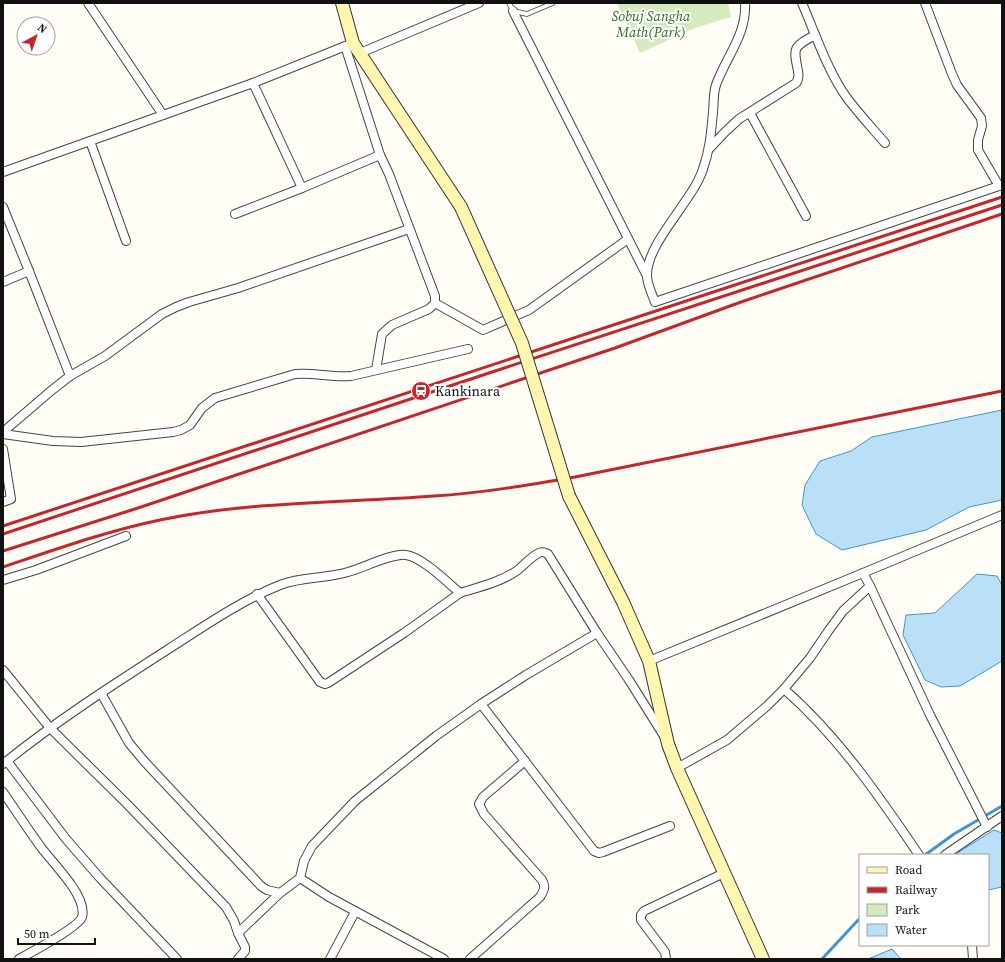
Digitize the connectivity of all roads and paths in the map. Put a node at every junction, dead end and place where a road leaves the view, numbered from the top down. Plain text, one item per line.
1 (88, 3) edge
2 (342, 3) edge
3 (479, 3) edge
4 (509, 3) edge
5 (553, 3) edge
6 (745, 3) edge
7 (802, 3) edge
8 (925, 3) edge
9 (513, 11) junction
10 (816, 35) junction
11 (349, 44) junction
12 (360, 53) junction
13 (253, 83) junction
14 (750, 113) junction
15 (163, 115) junction
16 (90, 141) junction
17 (885, 143) dead end
18 (709, 149) junction
19 (380, 155) junction
20 (3, 172) edge
21 (1000, 186) edge
22 (302, 188) junction
23 (3, 207) edge
24 (235, 214) dead end
25 (806, 216) dead end
26 (409, 229) junction
27 (628, 239) junction
28 (126, 241) dead end
29 (30, 270) junction
30 (646, 276) junction
31 (3, 282) edge
32 (434, 303) junction
33 (468, 349) dead end
34 (376, 370) junction
35 (70, 376) junction
36 (3, 433) edge
37 (3, 448) edge
38 (3, 502) edge
39 (1002, 515) edge
40 (126, 536) dead end
41 (863, 573) junction
42 (3, 580) edge
43 (870, 586) junction
44 (460, 593) junction
45 (257, 594) junction
46 (597, 633) junction
47 (649, 660) junction
48 (3, 670) edge
49 (784, 689) junction
50 (101, 693) junction
51 (481, 704) junction
52 (50, 728) junction
53 (668, 744) junction
54 (525, 761) junction
55 (5, 763) edge
56 (677, 768) junction
57 (3, 792) edge
58 (1002, 816) edge
59 (986, 825) junction
60 (670, 826) dead end
61 (918, 854) edge
62 (947, 854) edge
63 (724, 873) junction
64 (300, 878) junction
65 (280, 893) junction
66 (355, 912) junction
67 (238, 933) junction
68 (972, 946) edge
69 (19, 959) edge
70 (177, 959) edge
71 (238, 959) edge
72 (330, 959) edge
73 (444, 959) edge
74 (470, 959) edge
75 (666, 959) edge
76 (763, 959) edge
77 (973, 959) edge

1 - 15 street
2 - 11 main road
3 - 12 street
4 - 9 lane
5 - 9 lane
6 - 18 street
7 - 10 street
8 - 21 street
9 - 27 street
10 - 14 street
10 - 17 street
11 - 12 main road
11 - 13 street
11 - 19 street
12 - 47 main road, bridge
13 - 15 street
13 - 22 street
14 - 18 street
14 - 25 street
15 - 16 street
16 - 20 street
16 - 28 street
18 - 30 street
19 - 22 street
19 - 26 street
21 - 30 street
22 - 24 street
23 - 29 street
26 - 32 street
26 - 35 street
27 - 30 street
27 - 32 street
29 - 31 street
29 - 35 street
32 - 34 street
33 - 34 street
34 - 36 street
35 - 36 street
37 - 38 street
39 - 41 street
40 - 42 street
41 - 43 street
41 - 47 street
43 - 49 street
43 - 59 street
44 - 45 street
44 - 45 street
44 - 46 street
45 - 50 street
46 - 51 street
46 - 53 street
47 - 53 main road
48 - 52 street
49 - 56 street
49 - 61 street
50 - 52 street
50 - 65 street
51 - 54 street
51 - 64 street
52 - 55 street
52 - 67 street
53 - 56 main road
54 - 60 street
54 - 74 street
55 - 70 street
56 - 63 main road
57 - 69 street
58 - 59 street
59 - 62 street
63 - 75 street
63 - 76 main road
64 - 65 street
64 - 66 street
65 - 67 street
66 - 72 street
66 - 73 street
67 - 71 street
68 - 77 street

